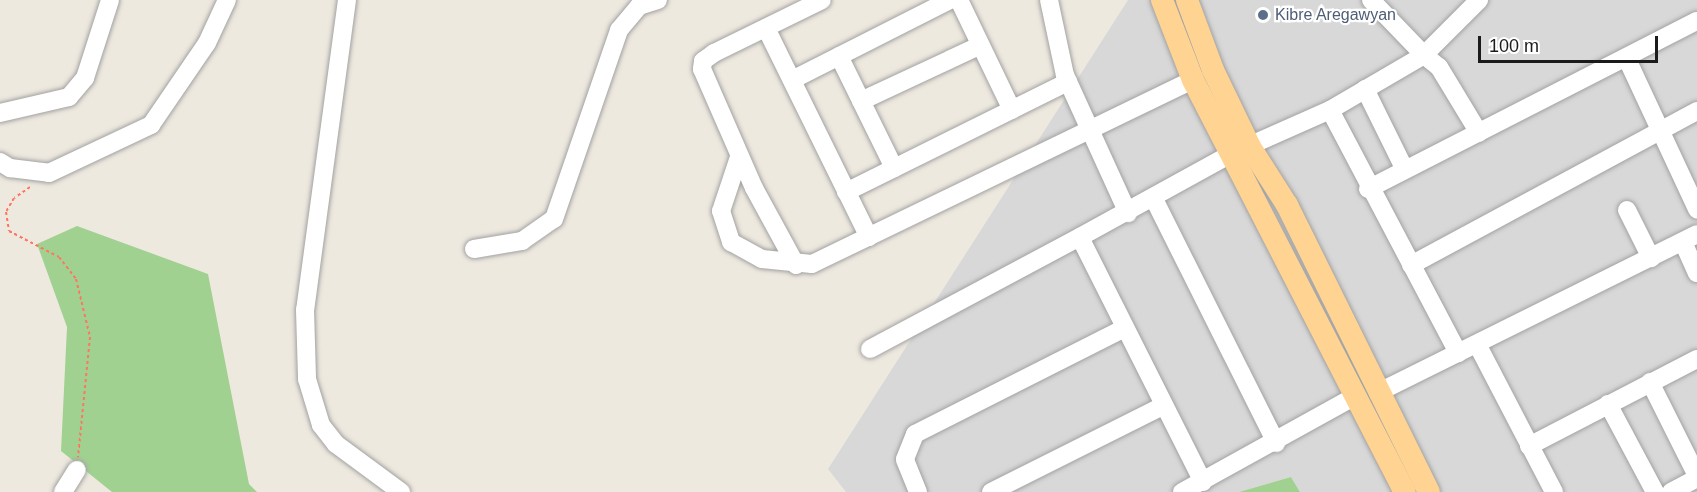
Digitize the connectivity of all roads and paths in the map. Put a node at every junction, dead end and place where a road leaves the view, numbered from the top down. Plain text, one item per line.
1 (110, 0) edge
2 (227, 0) edge
3 (347, 0) edge
4 (658, 0) edge
5 (822, 0) edge
6 (950, 0) edge
7 (959, 0) edge
8 (1049, 0) edge
9 (1162, 0) edge
10 (1187, 0) edge
11 (1371, 0) edge
12 (1479, 0) edge
13 (921, 7) edge
14 (1697, 21) edge
15 (766, 28) junction
16 (981, 45) junction
17 (1424, 55) junction
18 (839, 56) junction
19 (1627, 59) junction
20 (792, 80) junction
21 (1193, 80) junction
22 (1068, 82) junction
23 (1365, 89) junction
24 (861, 101) junction
25 (1012, 110) junction
26 (1330, 110) junction
27 (1697, 111) edge
28 (0, 113) edge
29 (1088, 130) junction
30 (1659, 131) junction
31 (1479, 133) junction
32 (1241, 150) junction
33 (739, 156) junction
34 (0, 162) edge
35 (894, 168) junction
36 (1405, 170) junction
37 (49, 172) junction
38 (1368, 189) junction
39 (846, 192) junction
40 (1154, 199) junction
41 (1697, 209) edge
42 (1627, 210) dead end
43 (1128, 213) junction
44 (869, 237) junction
45 (1080, 237) junction
46 (1690, 238) edge
47 (474, 249) dead end
48 (1651, 258) junction
49 (796, 265) junction
50 (1411, 265) junction
51 (1697, 273) edge
52 (1125, 328) junction
53 (1478, 344) junction
54 (870, 349) dead end
55 (1458, 353) junction
56 (1697, 359) edge
57 (1650, 382) junction
58 (1379, 392) junction
59 (1355, 396) junction
60 (1608, 404) junction
61 (1163, 406) junction
62 (1276, 443) junction
63 (1529, 446) junction
64 (77, 470) joint
65 (1697, 477) edge
66 (1203, 482) junction
67 (63, 492) edge
68 (401, 492) edge
69 (918, 492) edge
70 (992, 492) edge
71 (1182, 492) edge
72 (1405, 492) edge
73 (1429, 492) edge
74 (1554, 492) edge
75 (1655, 492) edge
76 (1671, 492) edge

1 - 28 street
2 - 37 street
3 - 68 street
4 - 47 street
5 - 15 street
6 - 13 street
7 - 16 street
8 - 22 street
9 - 21 main road
10 - 32 main road
11 - 17 street
12 - 17 street
13 - 18 street
14 - 19 street
15 - 20 street
15 - 33 street
16 - 24 street
16 - 25 street
17 - 23 street
17 - 31 street
18 - 20 street
18 - 24 street
19 - 30 street
19 - 31 street
20 - 39 street
21 - 29 street
21 - 32 main road
22 - 25 street
22 - 29 street
23 - 26 street
23 - 36 street
24 - 35 street
25 - 35 street
26 - 32 street
26 - 38 street
27 - 30 street
29 - 43 street
29 - 44 street
30 - 41 street
30 - 50 street
31 - 36 street
32 - 40 street
32 - 58 main road
32 - 59 main road
33 - 49 street
33 - 49 street
34 - 37 street
35 - 39 street
36 - 38 street
37 - 64 path
38 - 50 street
39 - 44 street
40 - 43 street
40 - 62 street
42 - 48 street
43 - 45 street
44 - 49 street
45 - 52 street
45 - 54 street
46 - 48 street
46 - 51 street
48 - 53 street
50 - 55 street
52 - 61 street
52 - 69 street
53 - 55 street
53 - 63 street
55 - 58 street
56 - 57 street
57 - 60 street
57 - 65 street
58 - 73 main road
59 - 62 street
59 - 72 main road
60 - 63 street
60 - 75 street
61 - 66 street
61 - 70 street
62 - 66 street
63 - 74 street
64 - 67 street
65 - 76 street
66 - 71 street

